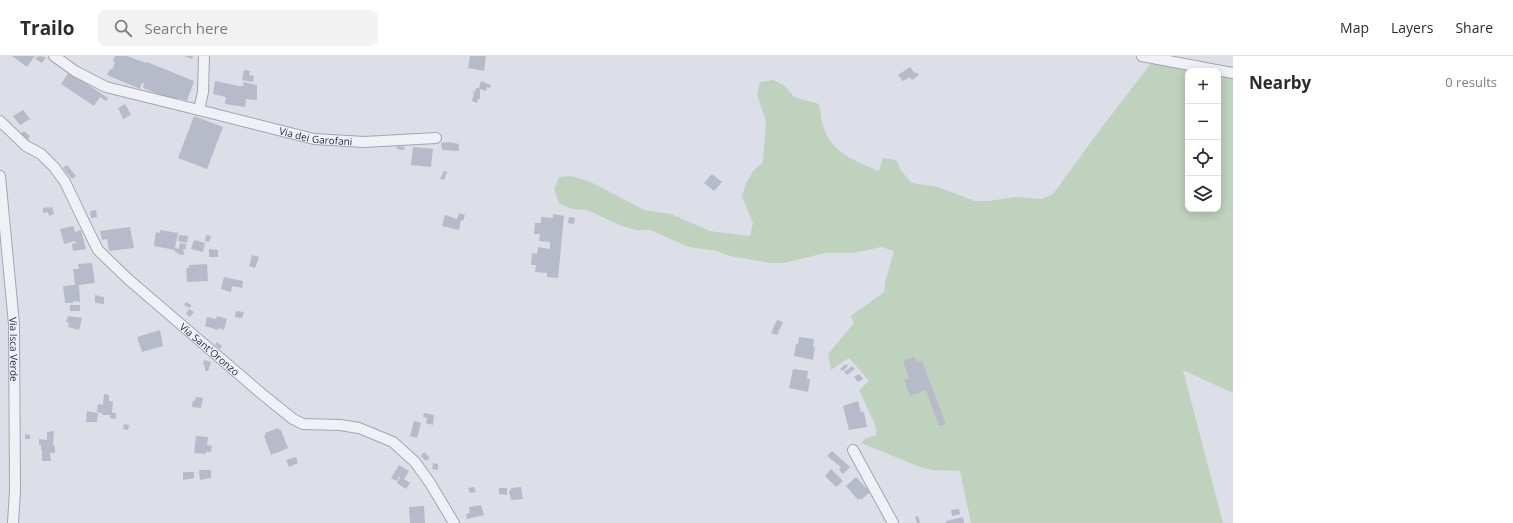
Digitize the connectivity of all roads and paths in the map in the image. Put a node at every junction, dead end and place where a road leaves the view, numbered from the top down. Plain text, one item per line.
1 (54, 56) edge
2 (204, 56) edge
3 (1142, 56) edge
4 (1233, 73) edge
5 (199, 110) junction
6 (0, 121) edge
7 (436, 138) dead end
8 (0, 176) edge
9 (853, 450) dead end
10 (13, 523) edge
11 (454, 523) edge
12 (893, 523) edge

1 - 5 street, Via dei Garofani
2 - 5 street
3 - 4 street
5 - 7 street, Via dei Garofani
6 - 11 street, Via Sant'Oronzo
8 - 10 street, Via Isca Verde
9 - 12 street

